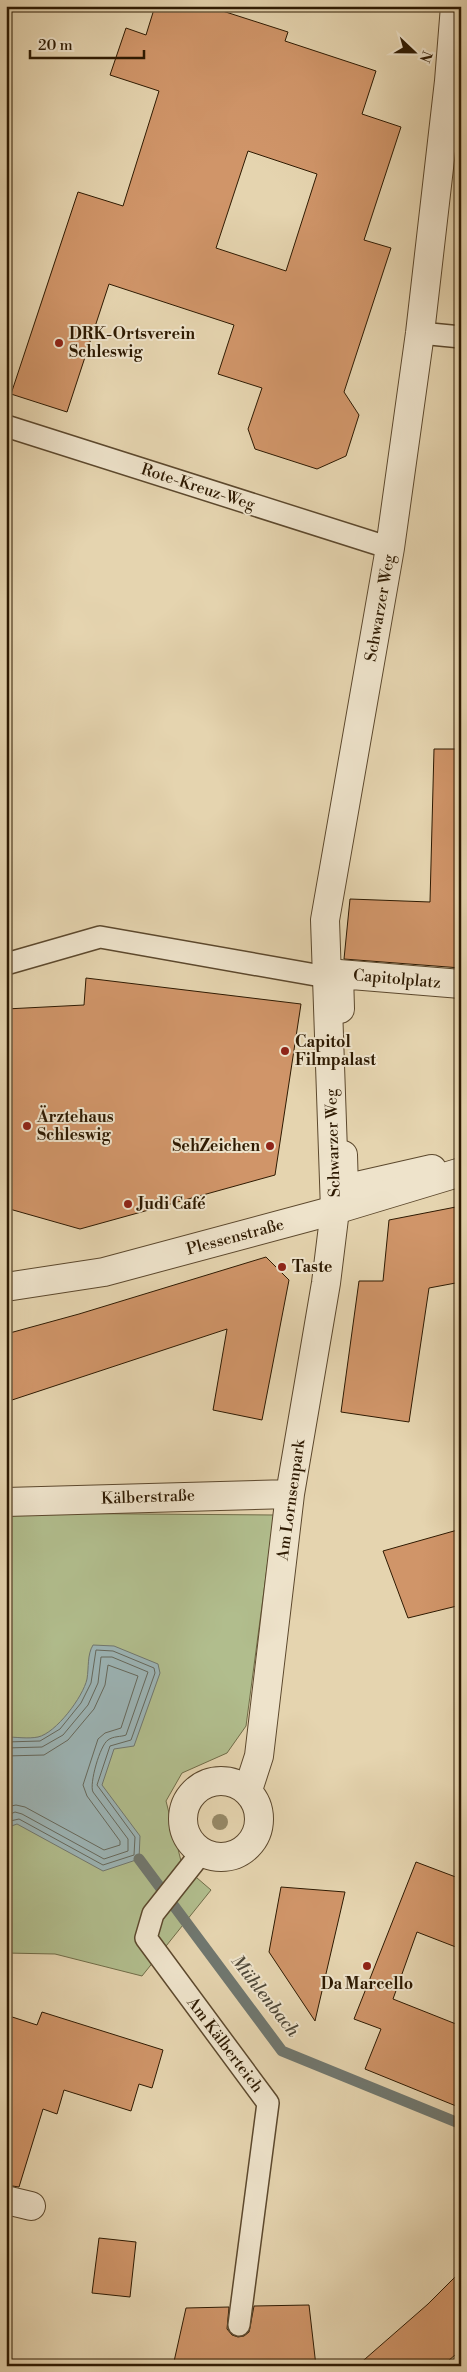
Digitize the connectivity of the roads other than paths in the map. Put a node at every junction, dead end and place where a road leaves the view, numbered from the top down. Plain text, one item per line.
1 (454, 6) edge
2 (455, 81) edge
3 (420, 333) junction
4 (461, 337) edge
5 (6, 426) edge
6 (390, 548) junction
7 (6, 964) edge
8 (327, 977) junction
9 (461, 984) edge
10 (461, 1163) edge
11 (461, 1172) edge
12 (335, 1210) junction
13 (6, 1287) edge
14 (290, 1494) junction
15 (6, 1502) edge
16 (248, 1790) junction
17 (202, 1852) junction
18 (239, 2325) dead end

1 - 2 street, Schwarzer Weg
2 - 3 street, Schwarzer Weg
3 - 4 lane
3 - 6 street, Schwarzer Weg
5 - 6 lane, Rote-Kreuz-Weg
6 - 8 street, Schwarzer Weg
7 - 8 lane
8 - 12 street, Schwarzer Weg
9 - 10 street, Capitolplatz
11 - 12 street, Plessenstraße
12 - 13 street, Plessenstraße
12 - 14 street, Am Lornsenpark
14 - 15 street, Kälberstraße
14 - 16 street, Am Lornsenpark
16 - 17 street
16 - 17 street
17 - 18 lane, Am Kälberteich

